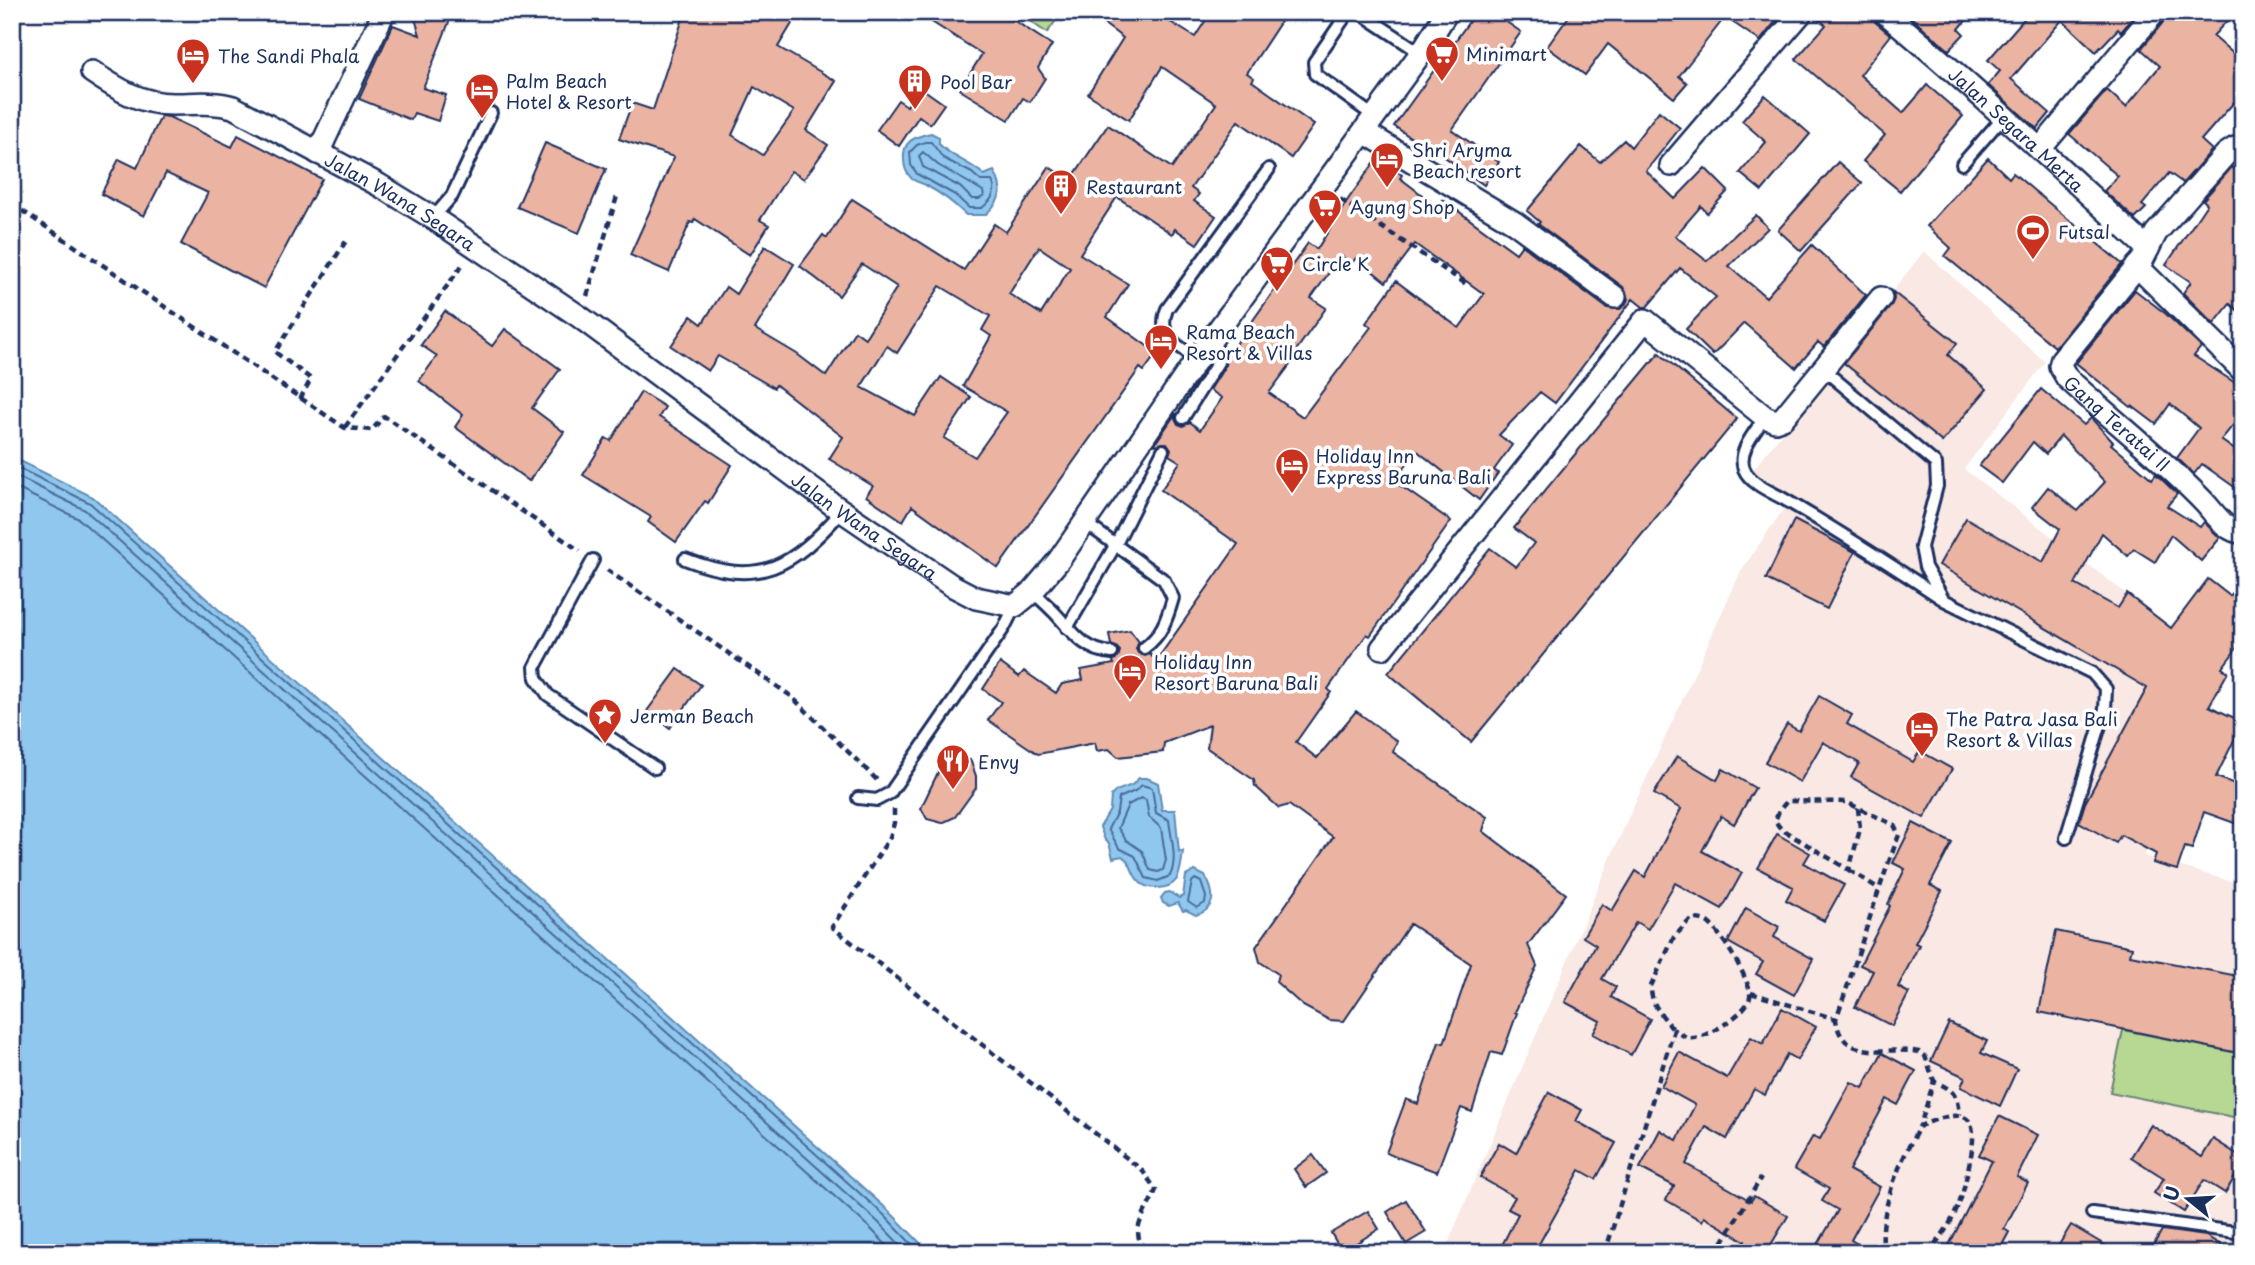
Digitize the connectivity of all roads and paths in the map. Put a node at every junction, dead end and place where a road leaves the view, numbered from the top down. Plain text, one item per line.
1 (384, 12) edge
2 (1356, 12) edge
3 (1447, 12) edge
4 (1802, 12) edge
5 (1884, 12) edge
6 (2155, 12) edge
7 (1421, 52) junction
8 (92, 72) dead end
9 (491, 113) dead end
10 (2003, 117) junction
11 (1369, 124) junction
12 (2040, 149) junction
13 (2243, 150) edge
14 (318, 153) junction
15 (1962, 164) dead end
16 (1671, 165) dead end
17 (1269, 169) dead end
18 (618, 193) dead end
19 (1336, 197) dead end
20 (12, 204) edge
21 (433, 218) junction
22 (346, 242) dead end
23 (476, 247) junction
24 (2143, 258) junction
25 (1466, 284) dead end
26 (1615, 297) dead end
27 (1881, 298) dead end
28 (580, 317) junction
29 (1211, 339) junction
30 (1197, 359) junction
31 (1823, 369) junction
32 (2243, 371) edge
33 (300, 399) junction
34 (1765, 416) junction
35 (1183, 418) dead end
36 (345, 428) junction
37 (1163, 450) dead end
38 (842, 511) junction
39 (1084, 523) junction
40 (2243, 532) edge
41 (1116, 544) junction
42 (685, 559) dead end
43 (593, 560) junction
44 (1032, 592) junction
45 (1944, 600) junction
46 (1014, 606) junction
47 (1067, 628) junction
48 (1144, 648) dead end
49 (1382, 648) dead end
50 (1112, 653) dead end
51 (655, 768) dead end
52 (890, 793) junction
53 (858, 798) dead end
54 (1858, 808) junction
55 (2066, 838) dead end
56 (1849, 870) junction
57 (1878, 888) junction
58 (1751, 993) junction
59 (1836, 1019) junction
60 (1674, 1030) junction
61 (1934, 1081) junction
62 (1959, 1115) junction
63 (1920, 1126) junction
64 (1761, 1178) dead end
65 (2092, 1213) dead end
66 (2243, 1233) edge
67 (1149, 1253) edge
68 (1605, 1253) edge
69 (1716, 1253) edge
70 (1884, 1253) edge
71 (1927, 1253) edge

1 - 14 street
2 - 7 lane
2 - 11 lane
3 - 7 street
4 - 16 street
5 - 10 street, Jalan Segara Merta
6 - 12 street
7 - 11 street
8 - 14 street, Jalan Wana Segara
9 - 21 lane
10 - 12 street, Jalan Segara Merta
10 - 15 lane
11 - 26 street
11 - 29 street
12 - 24 street, Jalan Segara Merta
13 - 24 street
14 - 21 street, Jalan Wana Segara
17 - 30 lane
18 - 28 path
19 - 25 path
20 - 33 path
21 - 23 street, Jalan Wana Segara
22 - 33 path
23 - 28 street, Jalan Wana Segara
23 - 36 path
24 - 32 street
24 - 40 street, Gang Teratai II
27 - 31 street
28 - 38 street, Jalan Wana Segara
29 - 30 street
29 - 35 lane
30 - 39 street
31 - 34 street
31 - 45 lane
33 - 36 path
34 - 45 lane
34 - 49 street
36 - 43 path
37 - 41 lane
38 - 42 lane
38 - 46 street, Jalan Wana Segara
39 - 41 lane
39 - 44 street
41 - 47 lane
41 - 48 lane
43 - 51 lane
43 - 52 path
44 - 46 street
44 - 47 lane
45 - 55 lane
46 - 52 lane
47 - 50 lane
52 - 53 lane
52 - 67 path
54 - 56 path
54 - 56 path
54 - 57 path
56 - 57 path
57 - 59 path
58 - 59 path
58 - 60 path
58 - 60 path
59 - 61 path
60 - 68 path
61 - 62 path
61 - 63 path
62 - 63 path
62 - 71 path
63 - 70 path
64 - 69 path
65 - 66 lane

